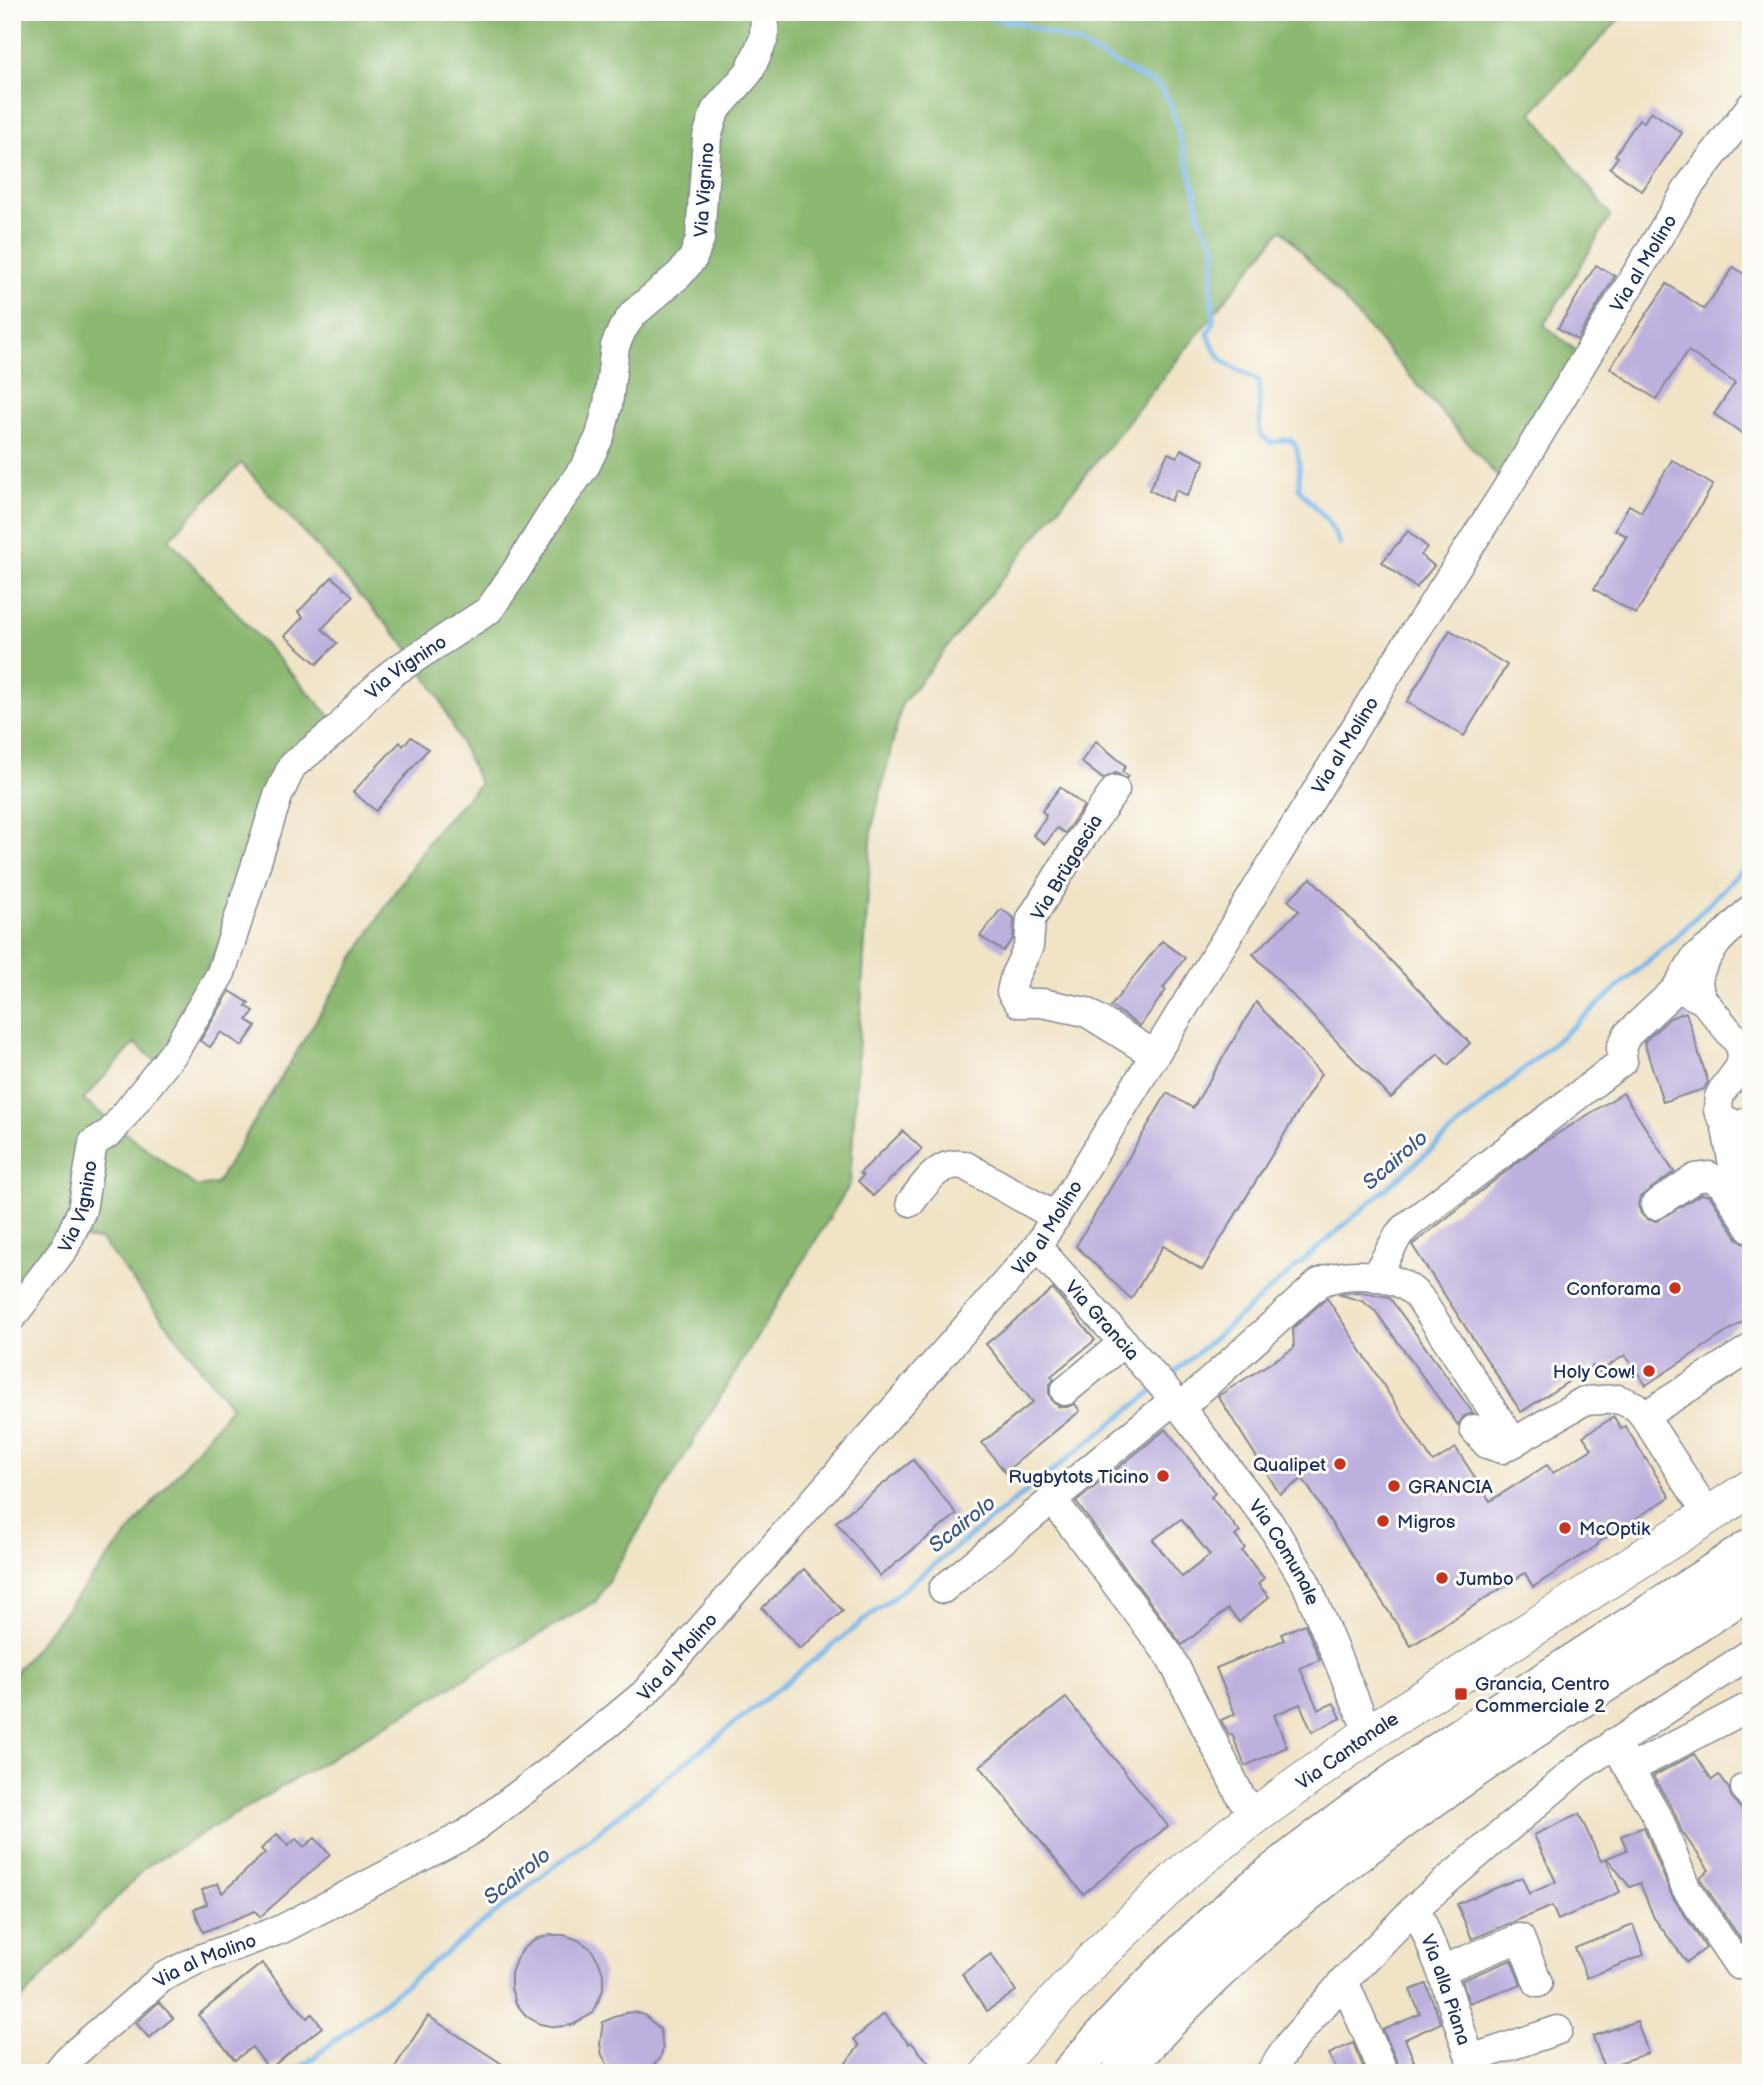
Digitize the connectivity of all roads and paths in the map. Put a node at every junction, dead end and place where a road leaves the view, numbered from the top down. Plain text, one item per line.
1 (765, 12) edge
2 (1751, 106) edge
3 (1115, 790) dead end
4 (1751, 909) edge
5 (1718, 941) junction
6 (1669, 997) junction
7 (1703, 1000) junction
8 (1155, 1055) junction
9 (1743, 1066) edge
10 (1737, 1119) edge
11 (1751, 1194) edge
12 (911, 1202) dead end
13 (1655, 1205) dead end
14 (1056, 1217) junction
15 (1751, 1229) edge
16 (1037, 1247) junction
17 (1375, 1276) junction
18 (12, 1317) edge
19 (1124, 1342) junction
20 (1751, 1348) edge
21 (1065, 1391) dead end
22 (1168, 1393) junction
23 (1644, 1416) junction
24 (1474, 1429) dead end
25 (1514, 1443) junction
26 (1751, 1488) edge
27 (1053, 1500) junction
28 (1709, 1516) junction
29 (1751, 1548) edge
30 (1751, 1588) edge
31 (943, 1590) dead end
32 (1751, 1653) edge
33 (1748, 1710) edge
34 (1373, 1731) junction
35 (1614, 1742) junction
36 (1630, 1769) junction
37 (1256, 1815) junction
38 (1416, 1907) junction
39 (1746, 1967) edge
40 (1441, 1970) junction
41 (1344, 1981) junction
42 (1538, 1983) dead end
43 (1558, 2029) dead end
44 (1473, 2066) edge
45 (56, 2073) edge
46 (990, 2073) edge
47 (1071, 2073) edge
48 (1121, 2073) edge
49 (1270, 2073) edge
50 (1384, 2073) edge

1 - 18 street, Via Vignino
2 - 8 street, Via al Molino
3 - 8 street, Via Brügascia
4 - 5 street
5 - 6 street
5 - 7 street
6 - 7 street
6 - 17 street
7 - 9 street
8 - 14 street, Via al Molino
9 - 10 street
10 - 11 street
12 - 14 street
13 - 15 street
14 - 16 street, Via al Molino
16 - 19 street, Via Grancia
16 - 45 street, Via al Molino
17 - 22 street
17 - 25 street
19 - 21 street
19 - 22 street, Via Grancia
20 - 23 street
22 - 27 street
22 - 34 street, Via Comunale
23 - 25 street
23 - 28 street
24 - 25 street
26 - 28 main road, Via Cantonale
27 - 31 street
27 - 37 street
28 - 34 main road, Via Cantonale
29 - 47 highway
30 - 48 highway
32 - 35 street
33 - 36 street
34 - 37 main road, Via Cantonale
35 - 36 street
35 - 38 street
36 - 39 street
37 - 46 main road, Via Cantonale
38 - 40 street, Via alla Piana
38 - 41 street
40 - 42 street
40 - 44 street, Via alla Piana
41 - 49 street
41 - 50 street
43 - 44 street

